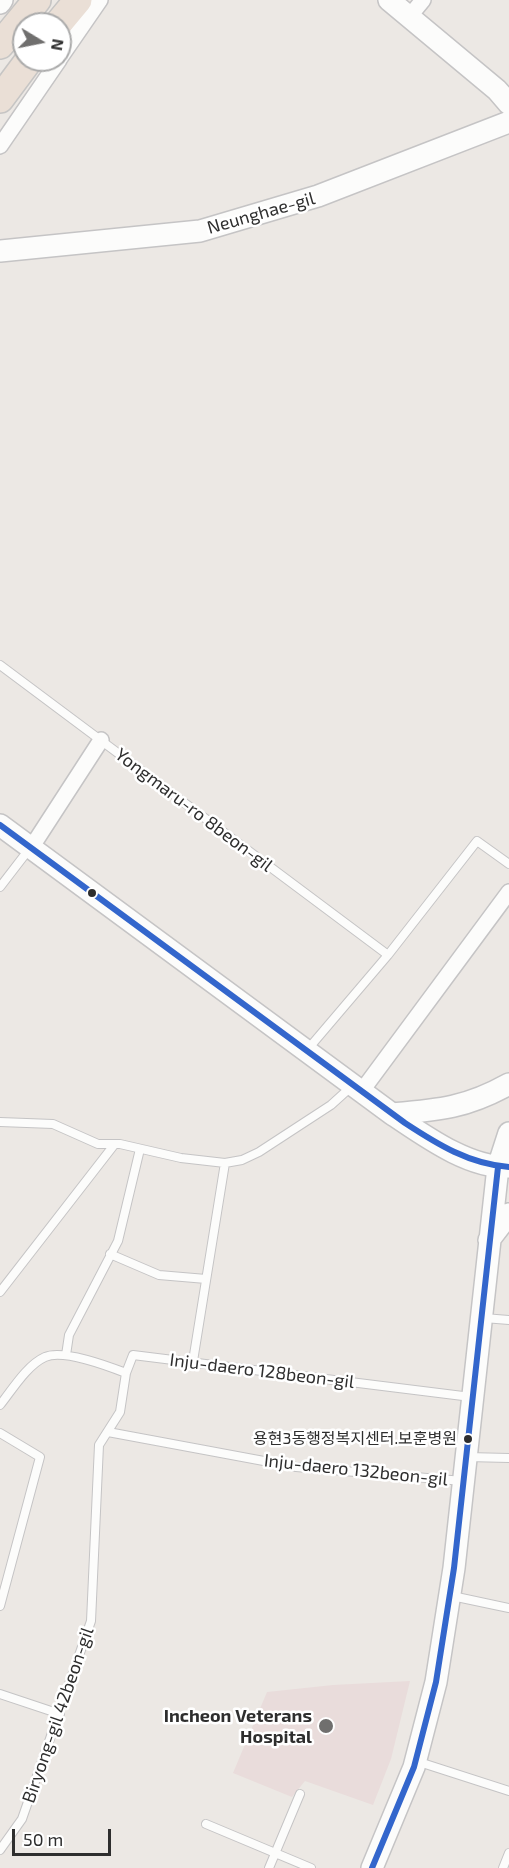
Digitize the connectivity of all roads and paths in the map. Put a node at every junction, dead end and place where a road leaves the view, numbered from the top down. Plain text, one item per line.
1 (37, 0) edge
2 (78, 0) edge
3 (100, 0) edge
4 (389, 0) edge
5 (423, 0) edge
6 (68, 12) edge
7 (409, 17) junction
8 (72, 40) edge
9 (0, 45) edge
10 (20, 72) edge
11 (50, 72) edge
12 (0, 99) edge
13 (509, 104) edge
14 (509, 122) edge
15 (0, 146) edge
16 (0, 251) edge
17 (0, 665) edge
18 (101, 741) junction
19 (0, 825) edge
20 (30, 848) junction
21 (509, 864) edge
22 (0, 887) edge
23 (509, 892) edge
24 (388, 955) junction
25 (306, 1052) junction
26 (509, 1084) edge
27 (357, 1089) junction
28 (392, 1114) junction
29 (0, 1122) edge
30 (509, 1133) edge
31 (114, 1145) junction
32 (140, 1149) junction
33 (225, 1163) junction
34 (503, 1167) edge
35 (509, 1214) edge
36 (489, 1240) junction
37 (110, 1254) junction
38 (206, 1279) junction
39 (0, 1292) edge
40 (481, 1317) junction
41 (509, 1320) edge
42 (66, 1355) junction
43 (193, 1361) junction
44 (126, 1373) junction
45 (472, 1397) junction
46 (0, 1405) edge
47 (108, 1432) junction
48 (0, 1433) edge
49 (466, 1457) junction
50 (509, 1458) edge
51 (464, 1481) junction
52 (450, 1596) junction
53 (0, 1606) edge
54 (509, 1608) edge
55 (0, 1694) edge
56 (60, 1714) junction
57 (415, 1761) junction
58 (509, 1791) edge
59 (300, 1794) dead end
60 (206, 1824) dead end
61 (0, 1850) edge
62 (509, 1853) edge
63 (276, 1854) junction
64 (269, 1868) edge
65 (311, 1868) edge
66 (372, 1868) edge
67 (503, 1868) edge

1 - 9 highway
2 - 6 highway
3 - 8 street
4 - 7 main road
5 - 7 street
7 - 13 main road
10 - 12 highway
11 - 15 street
14 - 16 main road, Neunghae-gil
17 - 18 lane, Yongmaru-ro 8beon-gil
18 - 20 street
18 - 24 lane, Yongmaru-ro 8beon-gil
19 - 20 main road
20 - 22 lane
20 - 25 main road
21 - 24 lane
23 - 27 street
24 - 25 lane
25 - 27 main road
26 - 28 main road
27 - 28 main road
27 - 33 lane
28 - 34 main road
29 - 31 lane
30 - 34 main road
31 - 32 lane
31 - 39 lane
32 - 33 lane
32 - 37 lane
33 - 38 lane
34 - 36 main road
35 - 36 main road
36 - 40 main road
37 - 38 lane
37 - 42 lane
38 - 43 lane
40 - 41 lane
40 - 45 main road
42 - 44 lane
42 - 46 lane
43 - 44 lane, Inju-daero 128beon-gil
43 - 45 lane, Inju-daero 128beon-gil
44 - 47 lane, Biryong-gil 42beon-gil
45 - 49 main road
47 - 51 lane, Inju-daero 132beon-gil
47 - 56 lane, Biryong-gil 42beon-gil
48 - 53 lane
49 - 50 lane
49 - 51 main road
51 - 52 main road
52 - 54 lane
52 - 57 main road
55 - 56 lane
56 - 61 lane, Biryong-gil 42beon-gil
57 - 58 lane
57 - 66 main road
59 - 63 lane
60 - 63 lane
62 - 67 lane
63 - 64 lane
63 - 65 lane

